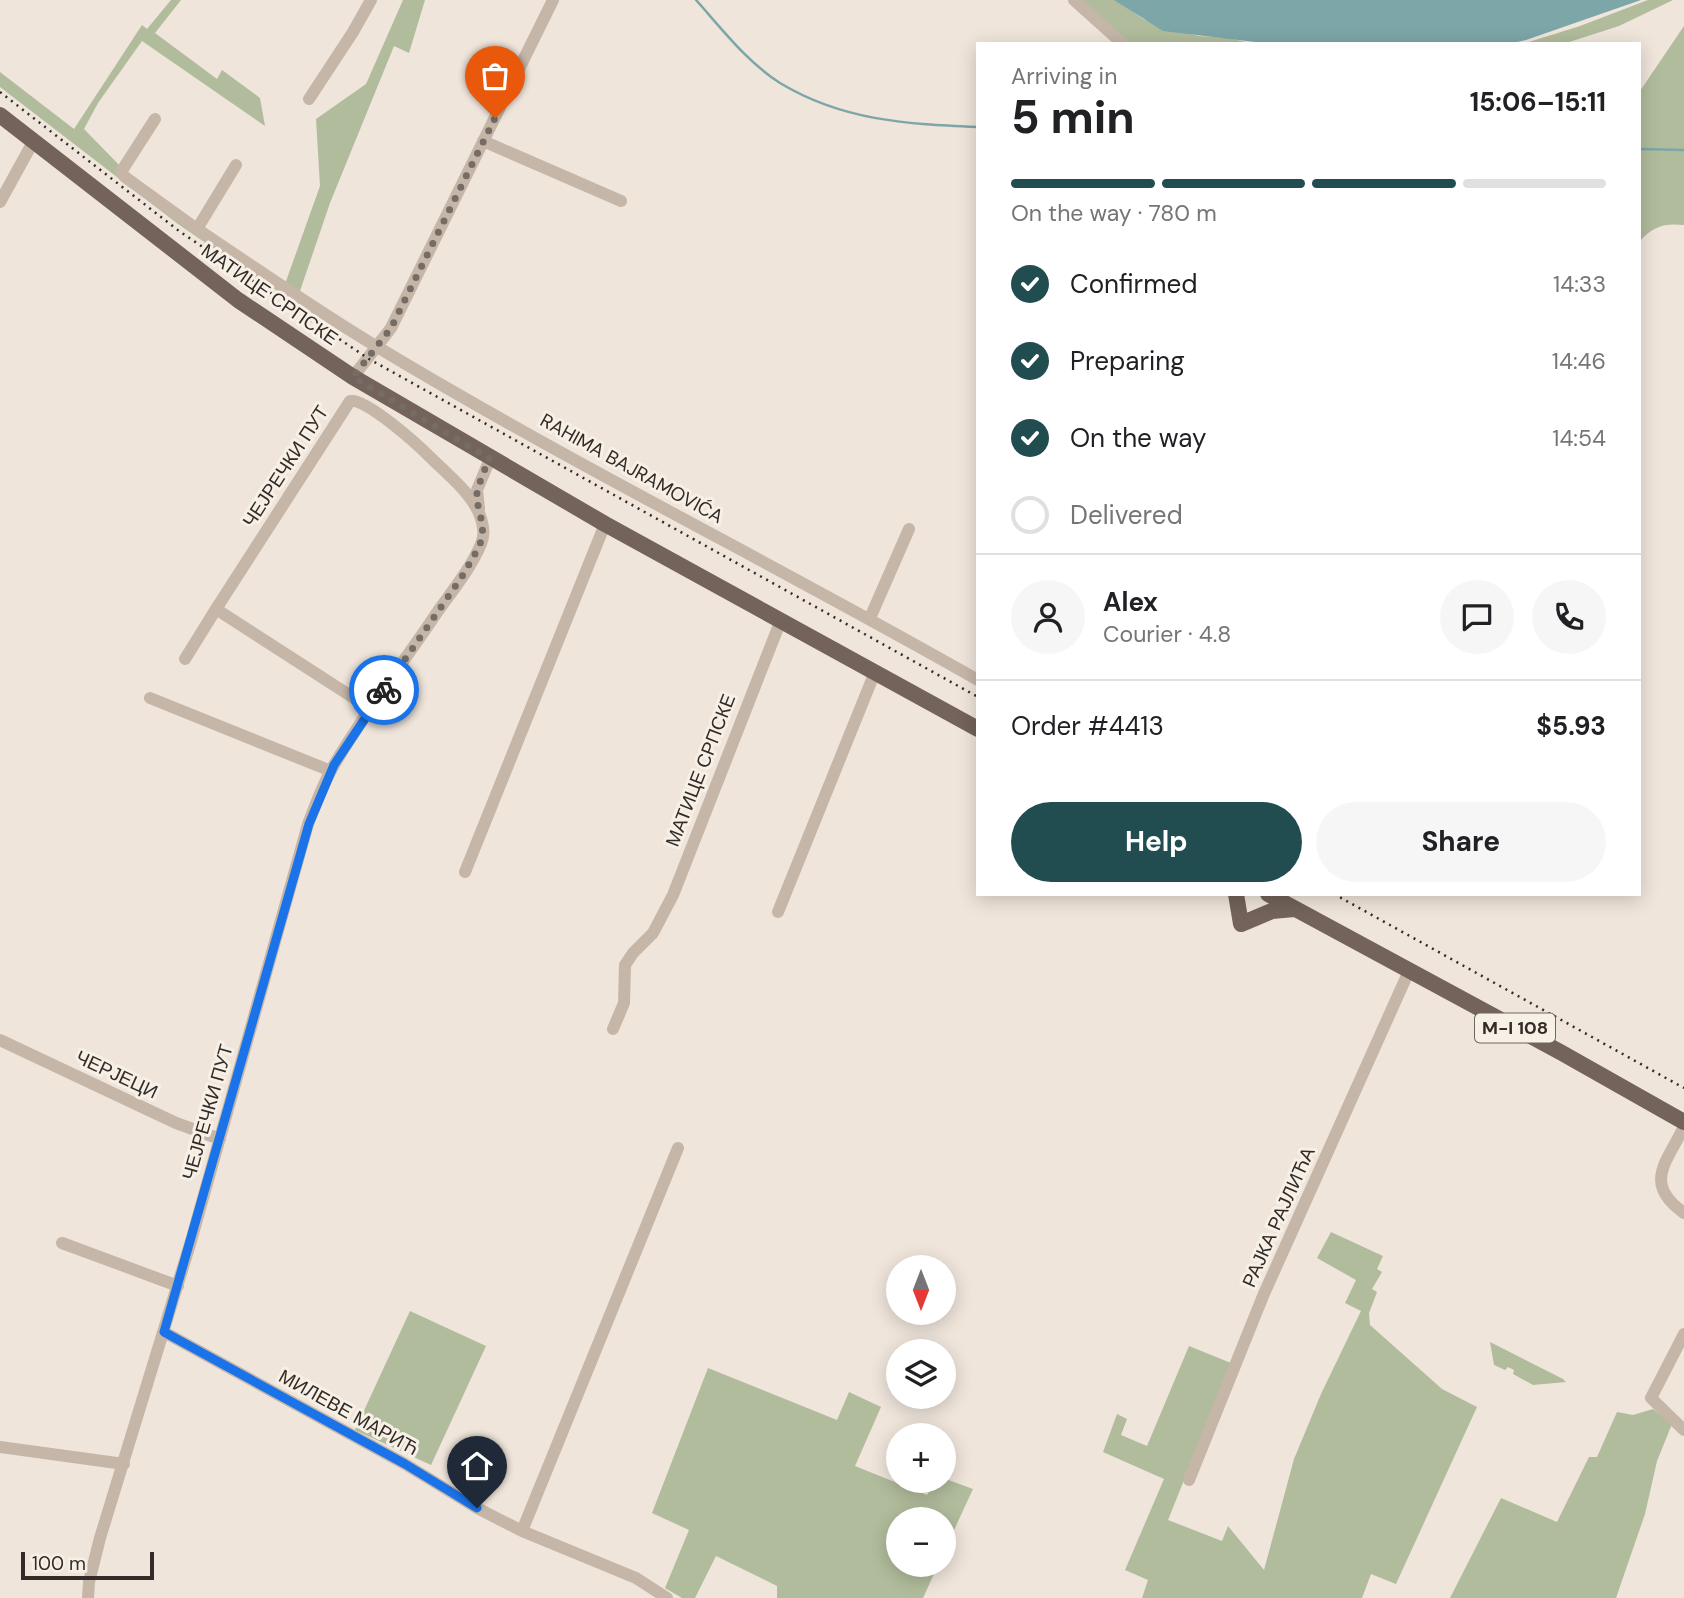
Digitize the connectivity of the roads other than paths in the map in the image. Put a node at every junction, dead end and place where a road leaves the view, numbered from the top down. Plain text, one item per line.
1 (371, 0) edge
2 (554, 0) edge
3 (1074, 0) edge
4 (1121, 42) edge
5 (309, 99) dead end
6 (0, 115) edge
7 (155, 119) dead end
8 (483, 141) junction
9 (33, 142) junction
10 (236, 165) dead end
11 (621, 201) dead end
12 (0, 202) edge
13 (197, 229) junction
14 (378, 347) junction
15 (353, 377) junction
16 (490, 459) junction
17 (479, 510) junction
18 (605, 524) junction
19 (909, 529) dead end
20 (216, 609) junction
21 (870, 618) junction
22 (781, 620) junction
23 (185, 659) dead end
24 (875, 672) junction
25 (976, 679) edge
26 (150, 698) dead end
27 (371, 709) junction
28 (976, 728) edge
29 (331, 771) junction
30 (466, 873) dead end
31 (1236, 896) edge
32 (1272, 896) edge
33 (1296, 910) junction
34 (778, 912) dead end
35 (1409, 971) junction
36 (613, 1029) dead end
37 (0, 1040) edge
38 (1684, 1125) edge
39 (220, 1139) junction
40 (678, 1148) dead end
41 (1684, 1213) edge
42 (62, 1243) dead end
43 (178, 1286) junction
44 (164, 1332) junction
45 (1684, 1334) edge
46 (1684, 1430) edge
47 (0, 1447) edge
48 (124, 1464) junction
49 (1189, 1480) dead end
50 (522, 1531) junction
51 (88, 1598) edge
52 (667, 1598) edge

1 - 5 street
2 - 8 street
3 - 4 street
6 - 9 main road, МАТИЦЕ СРПСКЕ
7 - 13 street, RAHIMA BAJRAMOVIĆA
8 - 11 street
8 - 14 street
9 - 12 street
9 - 15 main road, МАТИЦЕ СРПСКЕ
10 - 13 street
13 - 14 street, RAHIMA BAJRAMOVIĆA
14 - 15 street
14 - 21 street, RAHIMA BAJRAMOVIĆA
15 - 16 main road, МАТИЦЕ СРПСКЕ
16 - 17 street
16 - 18 main road, МАТИЦЕ СРПСКЕ
17 - 20 street, ЧЕЈРЕЧКИ ПУТ
17 - 27 street, ЧЕЈРЕЧКИ ПУТ
18 - 22 main road, МАТИЦЕ СРПСКЕ
18 - 30 street
19 - 21 street
20 - 23 street, ЧЕЈРЕЧКИ ПУТ
20 - 27 street
21 - 25 street, RAHIMA BAJRAMOVIĆA
22 - 24 main road, МАТИЦЕ СРПСКЕ
22 - 36 street, МАТИЦЕ СРПСКЕ
24 - 28 main road, МАТИЦЕ СРПСКЕ
24 - 34 street
26 - 29 street
27 - 29 street, ЧЕЈРЕЧКИ ПУТ
29 - 39 street, ЧЕЈРЕЧКИ ПУТ
31 - 33 main road
32 - 33 main road, M-I 108
33 - 35 main road, M-I 108
35 - 38 main road, M-I 108
35 - 49 street, РАЈКА РАЈЛИЋА
37 - 39 street, ЧЕРЈЕЦИ
38 - 41 street
39 - 43 street, ЧЕЈРЕЧКИ ПУТ
40 - 50 street
42 - 43 street
43 - 44 street, ЧЕЈРЕЧКИ ПУТ
44 - 48 street, ЧЕЈРЕЧКИ ПУТ
44 - 50 street, МИЛЕВЕ МAРИЋ
45 - 46 street
47 - 48 street
48 - 51 street, ЧЕЈРЕЧКИ ПУТ
50 - 52 street, МИЛЕВЕ МAРИЋ

